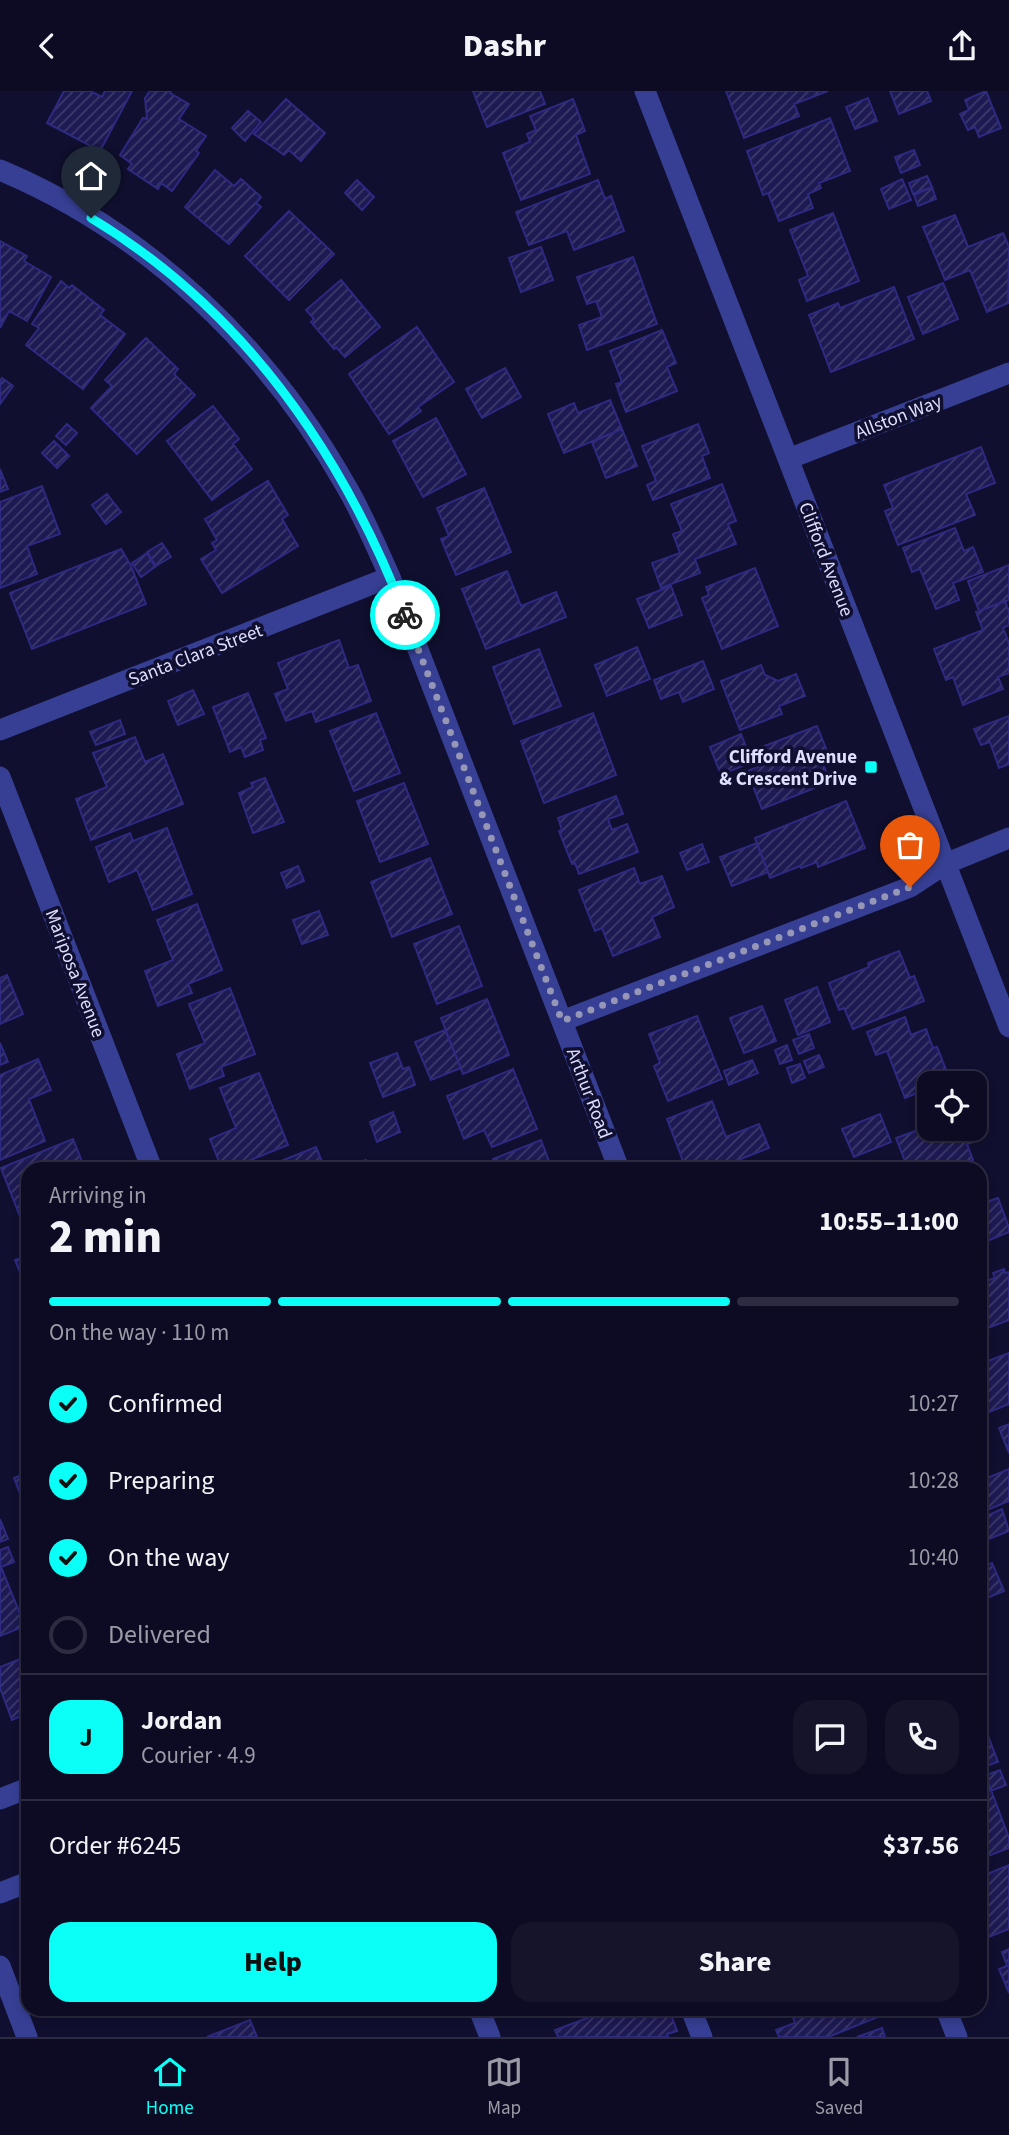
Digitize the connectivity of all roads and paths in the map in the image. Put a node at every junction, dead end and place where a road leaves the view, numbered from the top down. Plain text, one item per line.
1 (645, 91) edge
2 (0, 170) edge
3 (1009, 373) edge
4 (788, 459) junction
5 (390, 577) junction
6 (0, 730) edge
7 (0, 777) edge
8 (1009, 838) edge
9 (945, 864) junction
10 (562, 1021) junction
11 (1009, 1027) edge
12 (149, 1162) edge
13 (616, 1162) edge
14 (21, 1791) edge
15 (0, 1799) edge
16 (21, 1885) edge
17 (0, 1893) edge
18 (0, 1966) edge
19 (482, 2016) edge
20 (694, 2016) edge
21 (949, 2016) edge
22 (24, 2027) edge
23 (490, 2037) edge
24 (702, 2037) edge
25 (957, 2037) edge

1 - 4 street, Clifford Avenue
2 - 5 street, Arthur Road
3 - 4 street, Allston Way
4 - 9 street, Clifford Avenue
5 - 6 street, Santa Clara Street
5 - 10 street, Arthur Road
7 - 12 street, Mariposa Avenue
8 - 9 street
9 - 10 street
9 - 11 street, Clifford Avenue
10 - 13 street, Arthur Road
14 - 15 street
16 - 17 street
18 - 22 street
19 - 23 street
20 - 24 street
21 - 25 street

